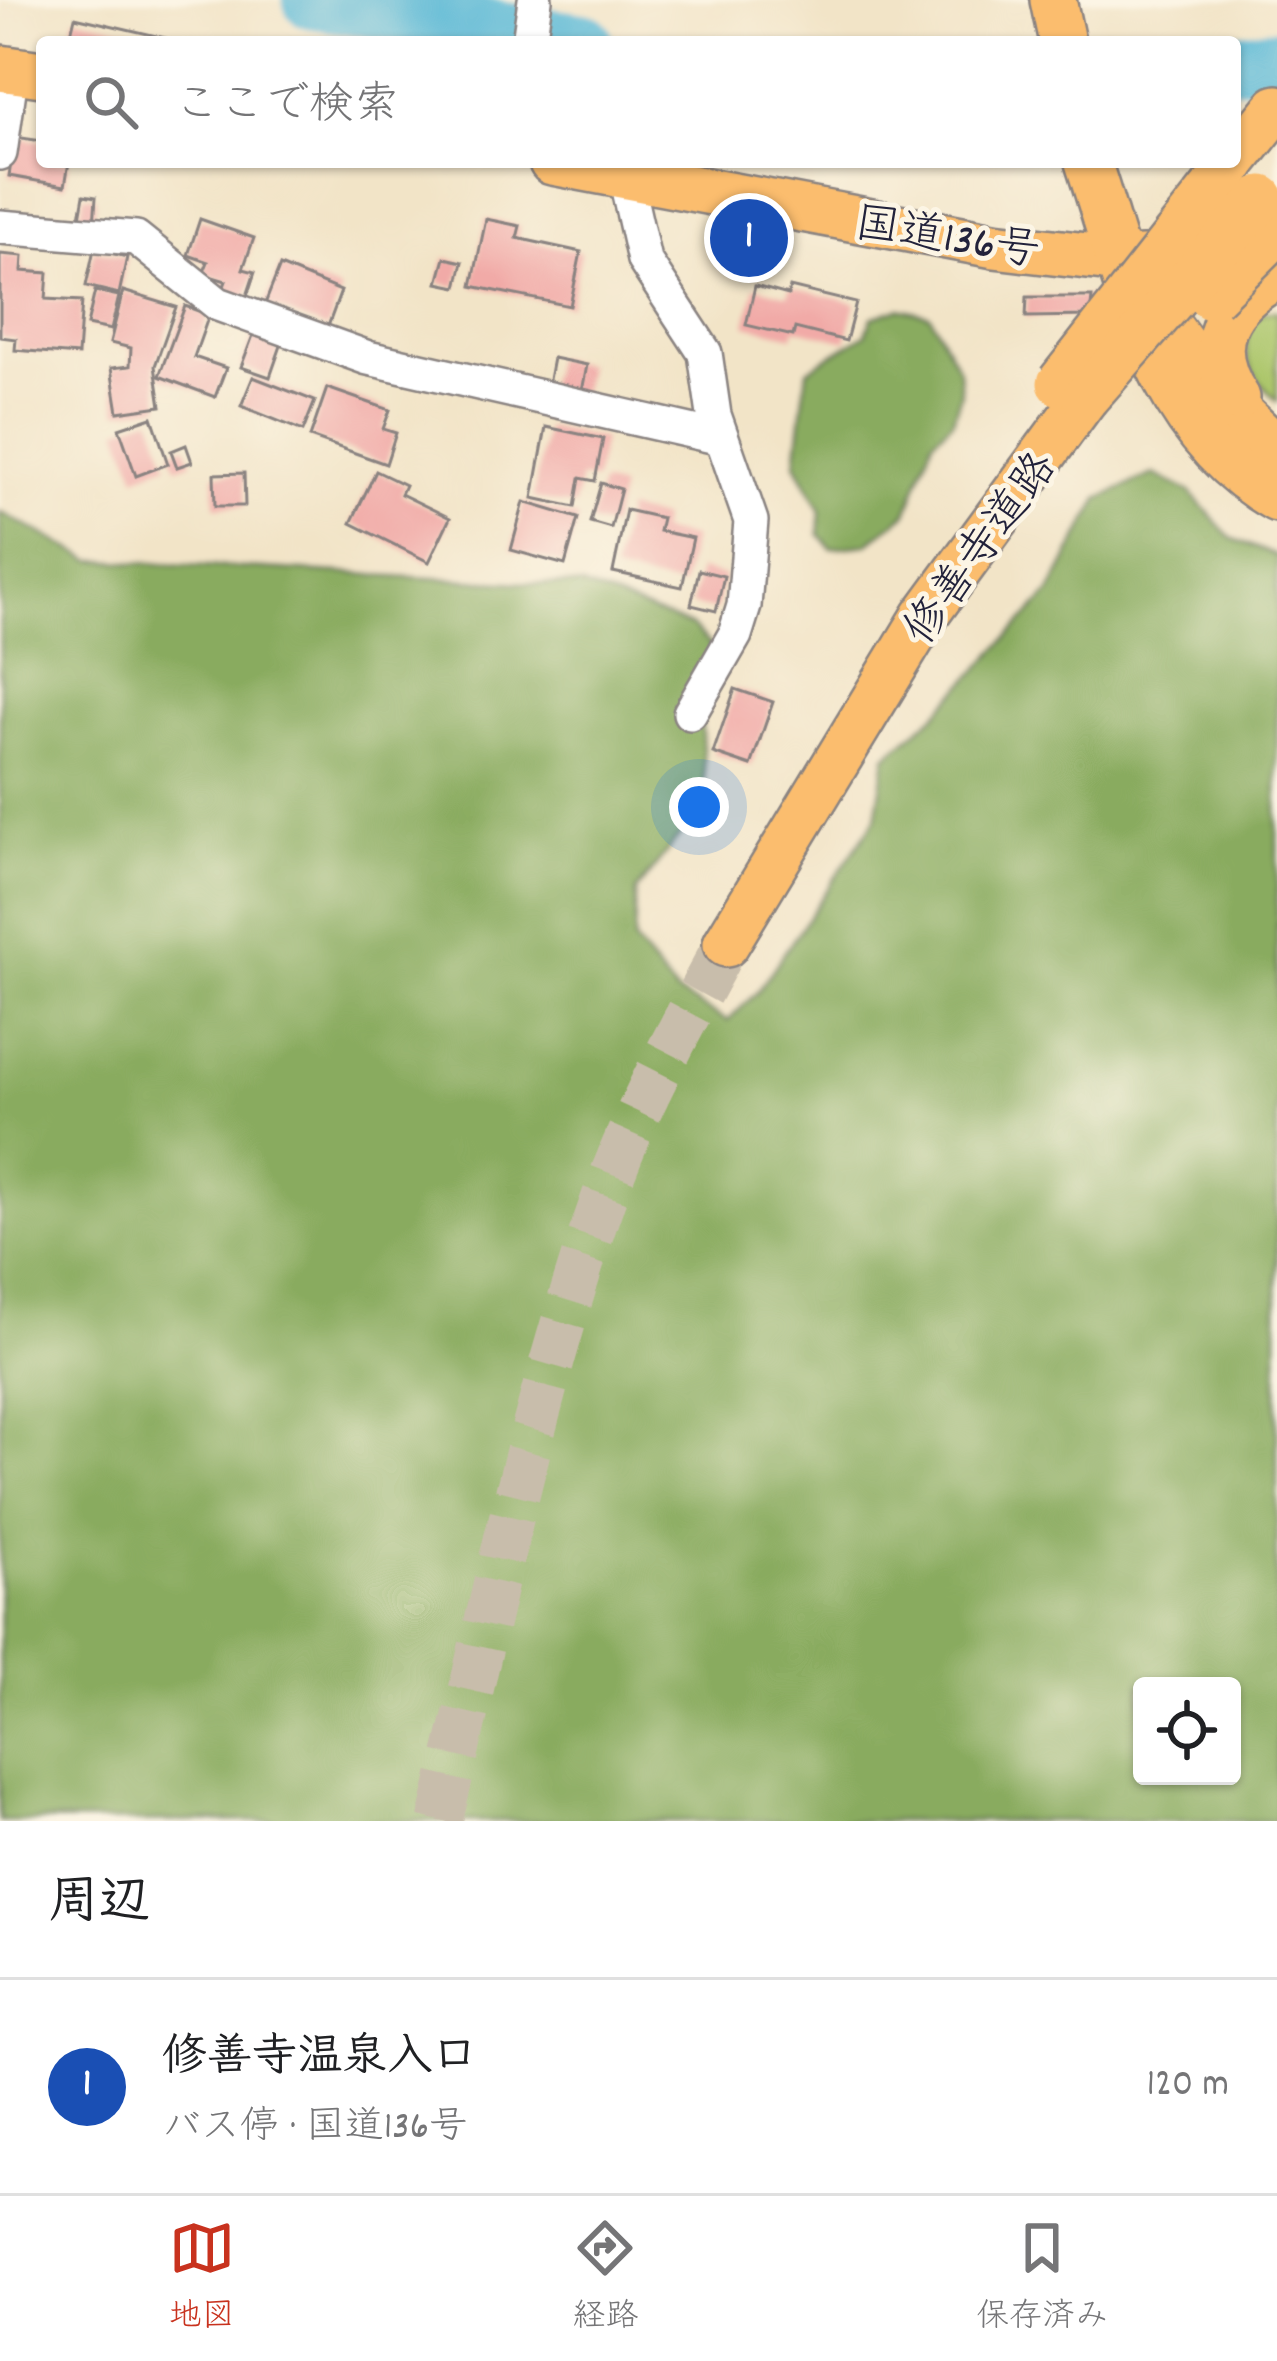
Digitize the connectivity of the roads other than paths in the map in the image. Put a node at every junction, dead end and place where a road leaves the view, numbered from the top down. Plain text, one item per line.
1 (536, 0) edge
2 (530, 36) edge
3 (18, 71) edge
4 (1277, 107) edge
5 (0, 152) edge
6 (1241, 152) edge
7 (583, 168) edge
8 (1090, 168) edge
9 (1106, 168) edge
10 (1230, 168) edge
11 (625, 176) junction
12 (1277, 183) edge
13 (0, 226) edge
14 (1277, 232) edge
15 (1277, 249) edge
16 (1121, 260) junction
17 (1277, 276) edge
18 (1083, 398) junction
19 (722, 438) junction
20 (1274, 447) edge
21 (1277, 500) edge
22 (690, 713) dead end
23 (796, 830) junction
24 (726, 944) tunnel mouth

1 - 2 street
3 - 5 street
4 - 6 highway
7 - 11 highway, 国道136号
8 - 16 highway
9 - 16 highway
10 - 18 highway, bridge
11 - 16 highway, 国道136号
11 - 19 street
12 - 18 highway, 修善寺道路, bridge
13 - 19 street
14 - 18 highway, bridge
15 - 16 highway, 国道136号
16 - 20 highway
16 - 21 highway
17 - 20 highway
18 - 23 highway
18 - 23 highway, 修善寺道路
19 - 22 street
23 - 24 highway, 修善寺道路

